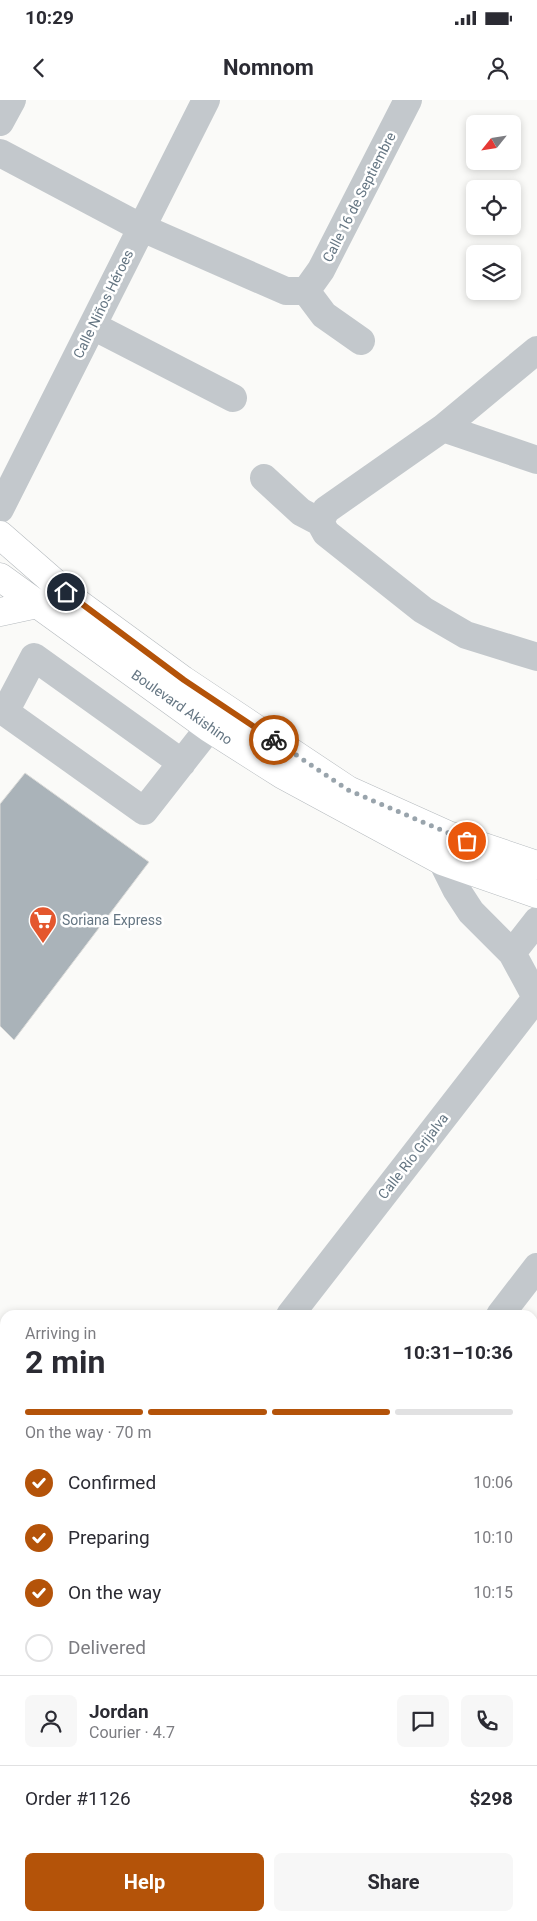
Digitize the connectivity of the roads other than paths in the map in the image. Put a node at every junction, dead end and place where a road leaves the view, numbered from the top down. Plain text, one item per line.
1 (12, 100) edge
2 (206, 100) edge
3 (408, 100) edge
4 (0, 122) edge
5 (0, 153) edge
6 (140, 227) junction
7 (306, 292) junction
8 (93, 326) junction
9 (361, 341) dead end
10 (537, 350) edge
11 (233, 398) dead end
12 (443, 428) junction
13 (537, 460) edge
14 (264, 478) dead end
15 (0, 509) edge
16 (320, 522) junction
17 (0, 535) edge
18 (0, 577) edge
19 (37, 604) junction
20 (0, 612) edge
21 (537, 657) edge
22 (2, 713) edge
23 (208, 728) junction
24 (182, 763) junction
25 (448, 835) junction
26 (442, 861) junction
27 (537, 865) edge
28 (537, 894) edge
29 (537, 921) edge
30 (512, 953) junction
31 (536, 998) edge
32 (537, 1267) edge
33 (294, 1310) edge
34 (504, 1310) edge

1 - 4 street
2 - 6 street, Calle Niños Héroes
3 - 7 street, Calle 16 de Septiembre
5 - 6 street
6 - 7 street
6 - 8 street, Calle Niños Héroes
7 - 9 street
8 - 11 street
8 - 15 street, Calle Niños Héroes
10 - 12 street
12 - 13 street
12 - 16 street
14 - 16 street
16 - 21 street
17 - 25 main road, Boulevard Akishino
18 - 19 main road, Boulevard Akishino
19 - 20 main road
19 - 23 main road, Boulevard Akishino
22 - 24 street
22 - 24 street
23 - 24 street
23 - 26 main road, Boulevard Akishino
25 - 26 street
25 - 27 main road, Boulevard Akishino
26 - 28 main road, Boulevard Akishino
26 - 30 street
29 - 30 street
30 - 31 street
31 - 33 street, Calle Río Grijalva
32 - 34 street

